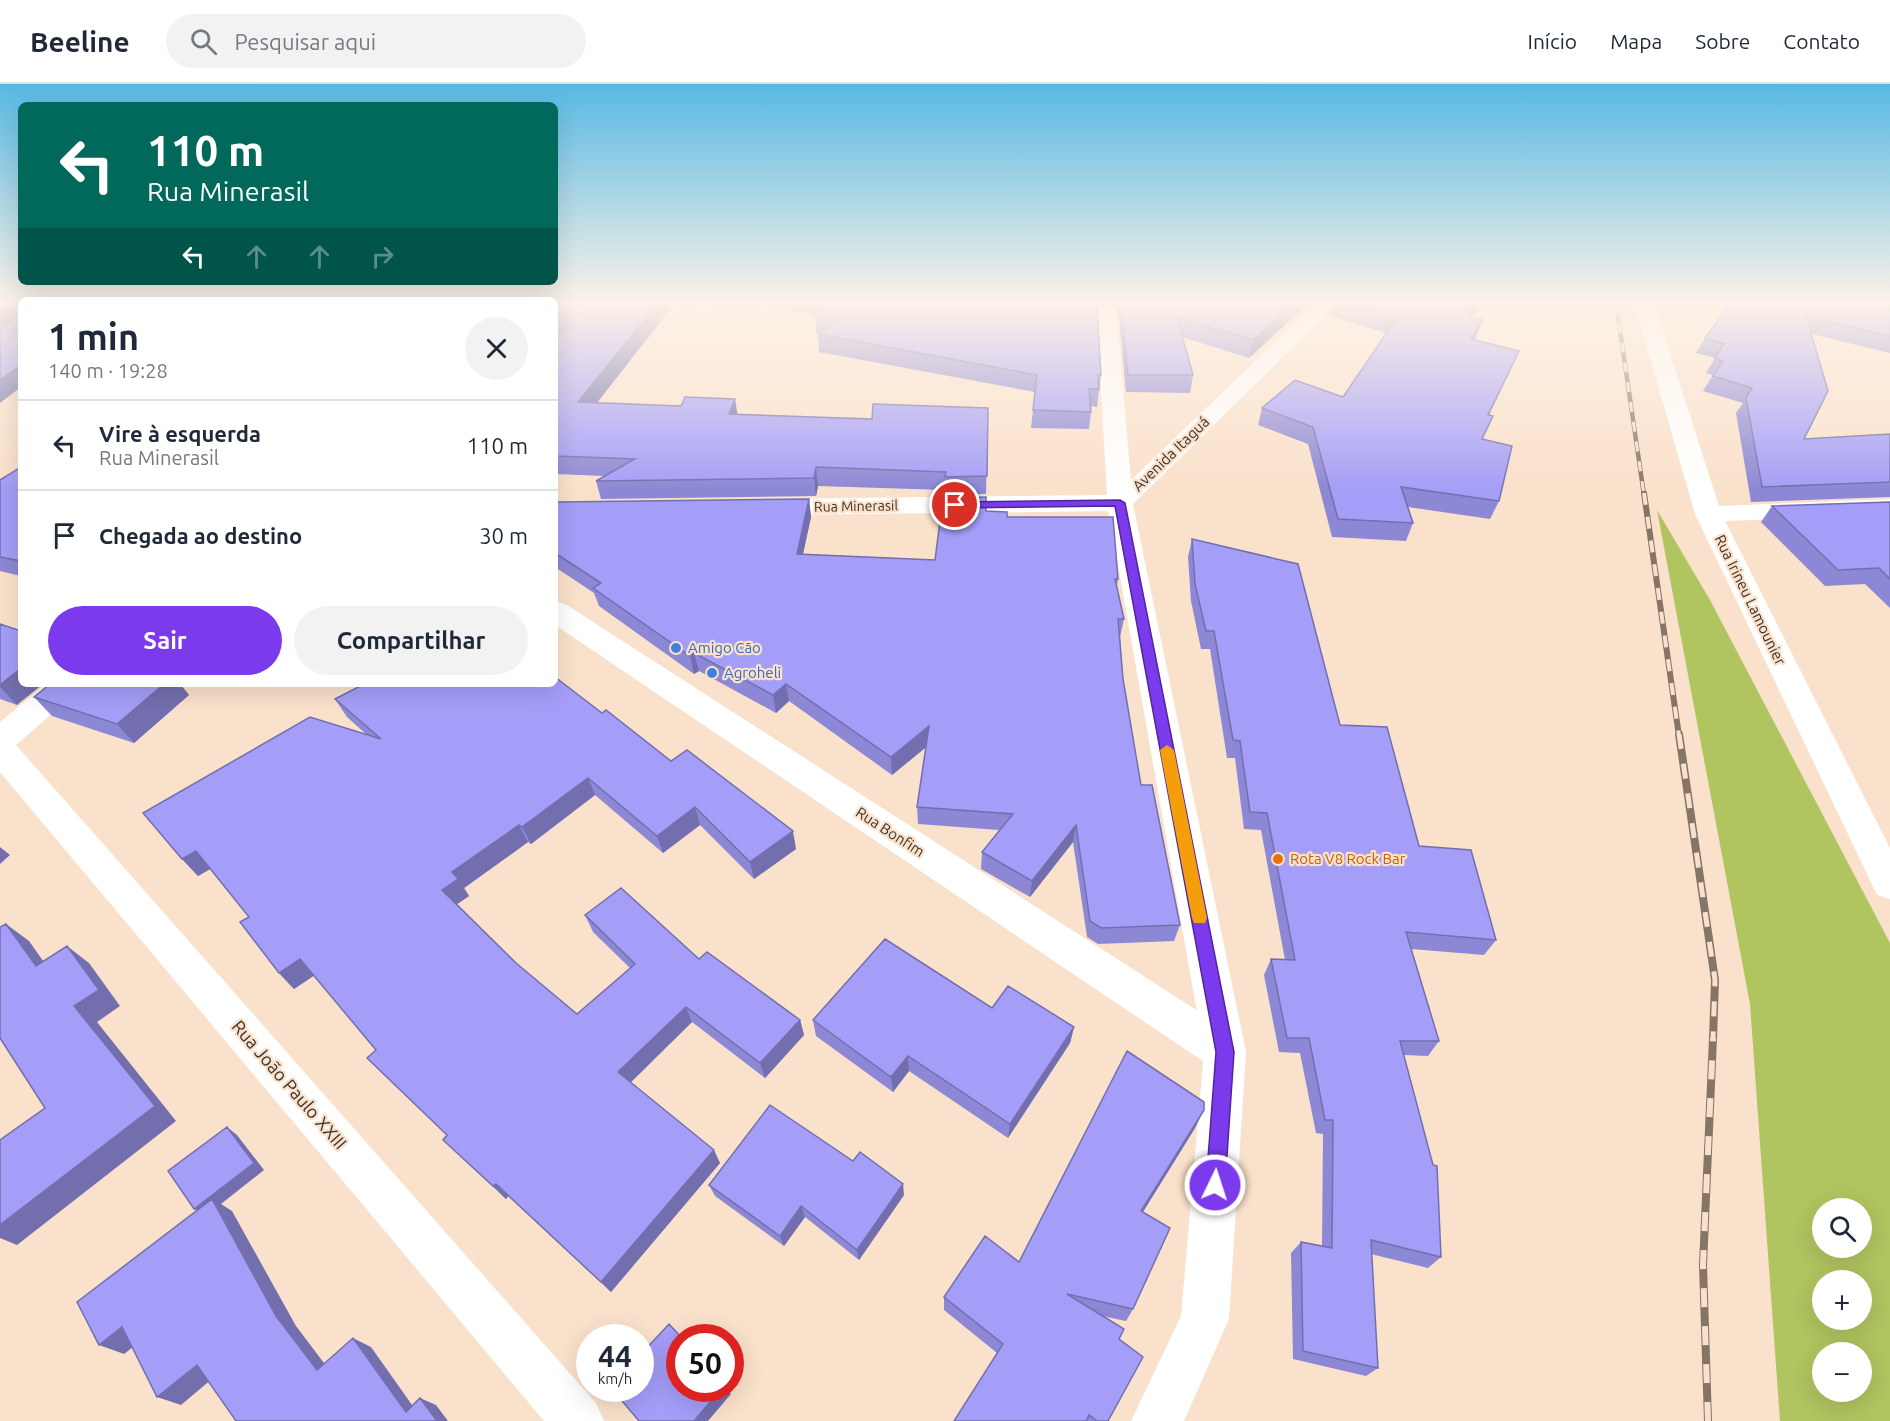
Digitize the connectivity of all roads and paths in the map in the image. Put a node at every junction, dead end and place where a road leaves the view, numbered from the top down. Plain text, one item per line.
1 (1104, 365) edge
2 (1263, 365) edge
3 (1663, 365) edge
4 (1120, 503) junction
5 (1890, 507) edge
6 (743, 508) edge
7 (1708, 514) junction
8 (558, 613) edge
9 (62, 687) edge
10 (0, 740) edge
11 (0, 749) edge
12 (1888, 876) edge
13 (1225, 1052) junction
14 (578, 1421) edge
15 (1157, 1421) edge

1 - 4 street
2 - 4 street, Avenida Itaguá
3 - 7 street, Rua Irineu Lamounier
4 - 6 street, Rua Minerasil
4 - 13 street, Avenida Itaguá
5 - 7 street
7 - 12 street, Rua Irineu Lamounier
8 - 13 street, Rua Bonfim
9 - 10 street
11 - 14 street, Rua João Paulo XXIII
13 - 15 street, Avenida Itaguá

